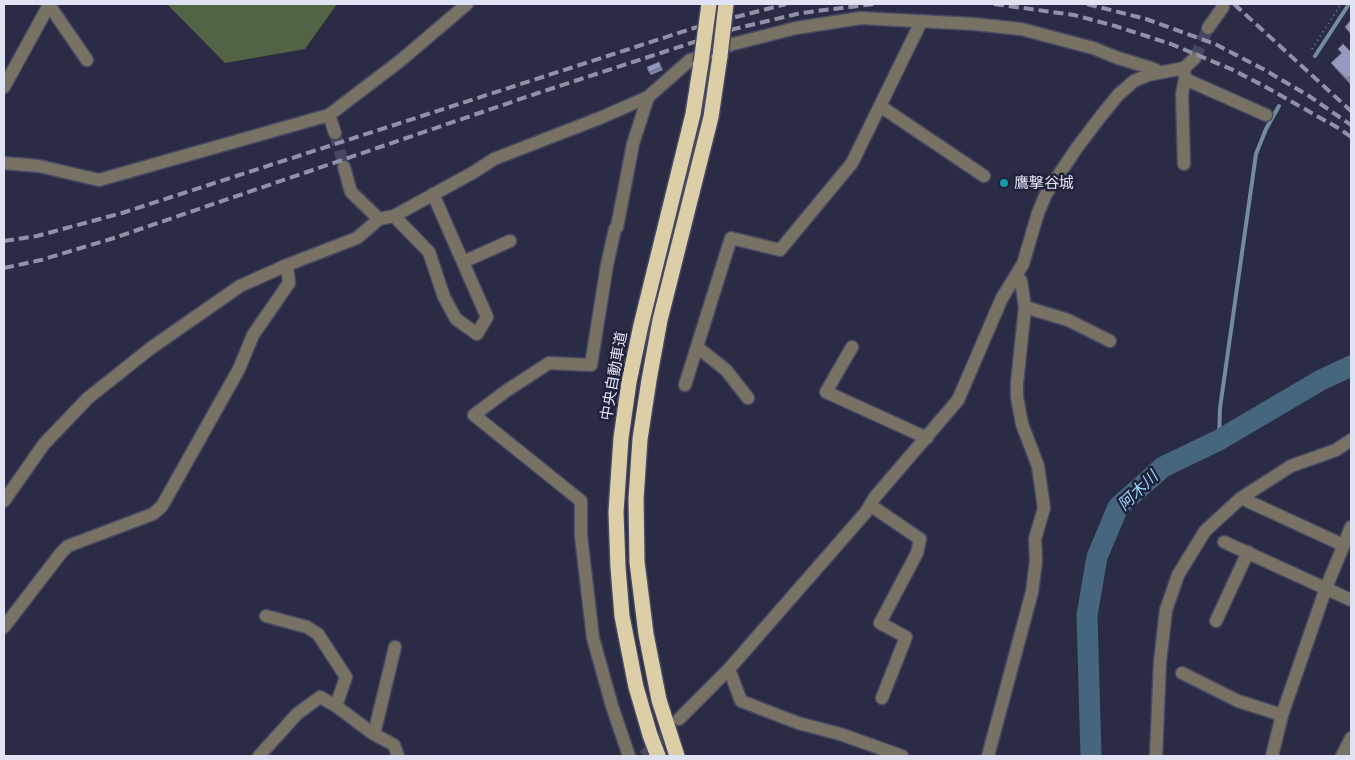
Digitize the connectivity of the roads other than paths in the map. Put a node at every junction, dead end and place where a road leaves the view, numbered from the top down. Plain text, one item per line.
1 (467, 4) edge
2 (709, 4) edge
3 (726, 4) edge
4 (1222, 7) dead end
5 (920, 22) junction
6 (1208, 28) tunnel mouth
7 (1194, 58) tunnel mouth
8 (87, 60) dead end
9 (10, 63) edge
10 (1158, 73) junction
11 (1185, 73) junction
12 (4, 87) edge
13 (648, 97) junction
14 (880, 106) junction
15 (329, 114) junction
16 (1266, 115) dead end
17 (335, 133) tunnel mouth
18 (4, 163) edge
19 (1184, 164) dead end
20 (344, 167) tunnel mouth
21 (984, 176) dead end
22 (433, 194) junction
23 (394, 216) junction
24 (379, 219) junction
25 (510, 241) dead end
26 (463, 262) junction
27 (287, 266) junction
28 (1017, 275) junction
29 (1025, 307) junction
30 (1110, 341) dead end
31 (697, 347) junction
32 (852, 347) dead end
33 (685, 385) dead end
34 (748, 398) dead end
35 (927, 438) junction
36 (1351, 440) edge
37 (1241, 498) junction
38 (4, 501) edge
39 (870, 505) junction
40 (1351, 527) edge
41 (1224, 542) dead end
42 (1344, 545) junction
43 (1248, 552) junction
44 (1326, 588) junction
45 (1351, 600) edge
46 (266, 616) dead end
47 (1216, 621) dead end
48 (4, 627) edge
49 (394, 647) dead end
50 (729, 669) junction
51 (1182, 672) dead end
52 (882, 698) dead end
53 (336, 706) junction
54 (1282, 715) junction
55 (679, 720) tunnel mouth
56 (374, 734) junction
57 (1351, 738) edge
58 (259, 756) edge
59 (398, 756) edge
60 (629, 756) edge
61 (658, 756) edge
62 (677, 756) edge
63 (902, 756) edge
64 (988, 756) edge
65 (1156, 756) edge
66 (1272, 756) edge
67 (1342, 756) edge

1 - 15 street
2 - 61 highway, 中央自動車道, bridge
3 - 62 highway, bridge
4 - 6 street
5 - 10 street
5 - 13 street
5 - 14 street
7 - 11 street
8 - 9 street
9 - 12 street
10 - 11 street
10 - 28 street
11 - 16 street
11 - 19 street
13 - 22 street
13 - 60 street
14 - 21 street
14 - 31 street
15 - 17 street
15 - 18 street
20 - 24 street
22 - 23 street
22 - 26 street
23 - 24 street
23 - 26 street
24 - 27 street
25 - 26 street
27 - 38 street
27 - 48 street
28 - 29 street
28 - 35 street
29 - 30 street
29 - 64 street
31 - 33 street
31 - 34 street
32 - 35 street
35 - 39 street
36 - 37 street
37 - 42 street
37 - 65 street
39 - 50 street
39 - 52 street
40 - 42 street
41 - 43 street
42 - 44 street
43 - 44 street
43 - 47 street
44 - 45 street
44 - 54 street
46 - 53 street
49 - 56 street
50 - 55 street
50 - 63 street
51 - 54 street
53 - 56 street
53 - 58 street
54 - 66 street
56 - 59 street
57 - 67 street

